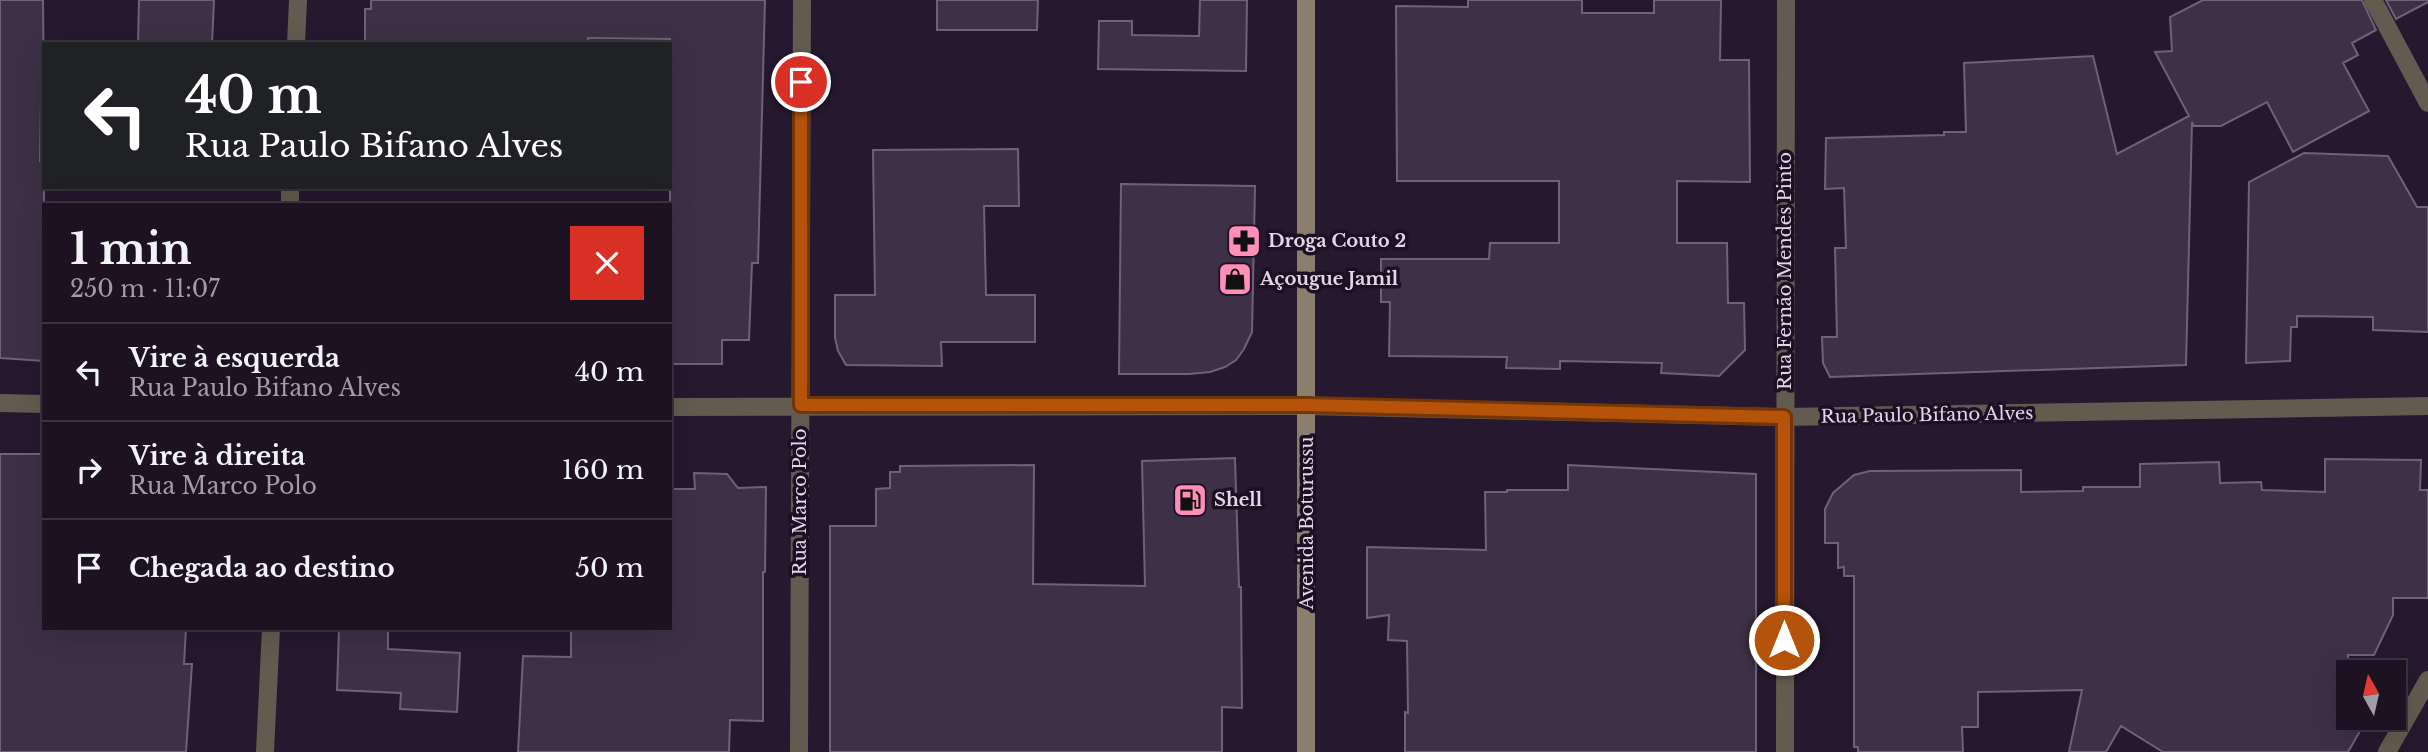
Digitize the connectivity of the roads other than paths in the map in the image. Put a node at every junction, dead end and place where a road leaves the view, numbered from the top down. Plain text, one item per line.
1 (298, 0) edge
2 (802, 0) edge
3 (1306, 0) edge
4 (1786, 0) edge
5 (2373, 0) edge
6 (296, 42) edge
7 (2428, 103) edge
8 (0, 403) edge
9 (42, 404) edge
10 (801, 405) junction
11 (1308, 405) junction
12 (2428, 406) edge
13 (672, 407) edge
14 (1784, 417) junction
15 (271, 630) edge
16 (2428, 680) edge
17 (265, 752) edge
18 (799, 752) edge
19 (1306, 752) edge
20 (1785, 752) edge
21 (2387, 752) edge

1 - 6 street
2 - 10 street, Rua Marco Polo
3 - 11 main road, Avenida Boturussu
4 - 14 street, Rua Fernão Mendes Pinto
5 - 7 street
8 - 9 street
10 - 11 street, Rua Paulo Bifano Alves
10 - 13 street, Rua Paulo Bifano Alves
10 - 18 street, Rua Marco Polo
11 - 14 street, Rua Paulo Bifano Alves
11 - 19 main road, Avenida Boturussu
12 - 14 street, Rua Paulo Bifano Alves
14 - 20 street, Rua Fernão Mendes Pinto
15 - 17 street
16 - 21 street

